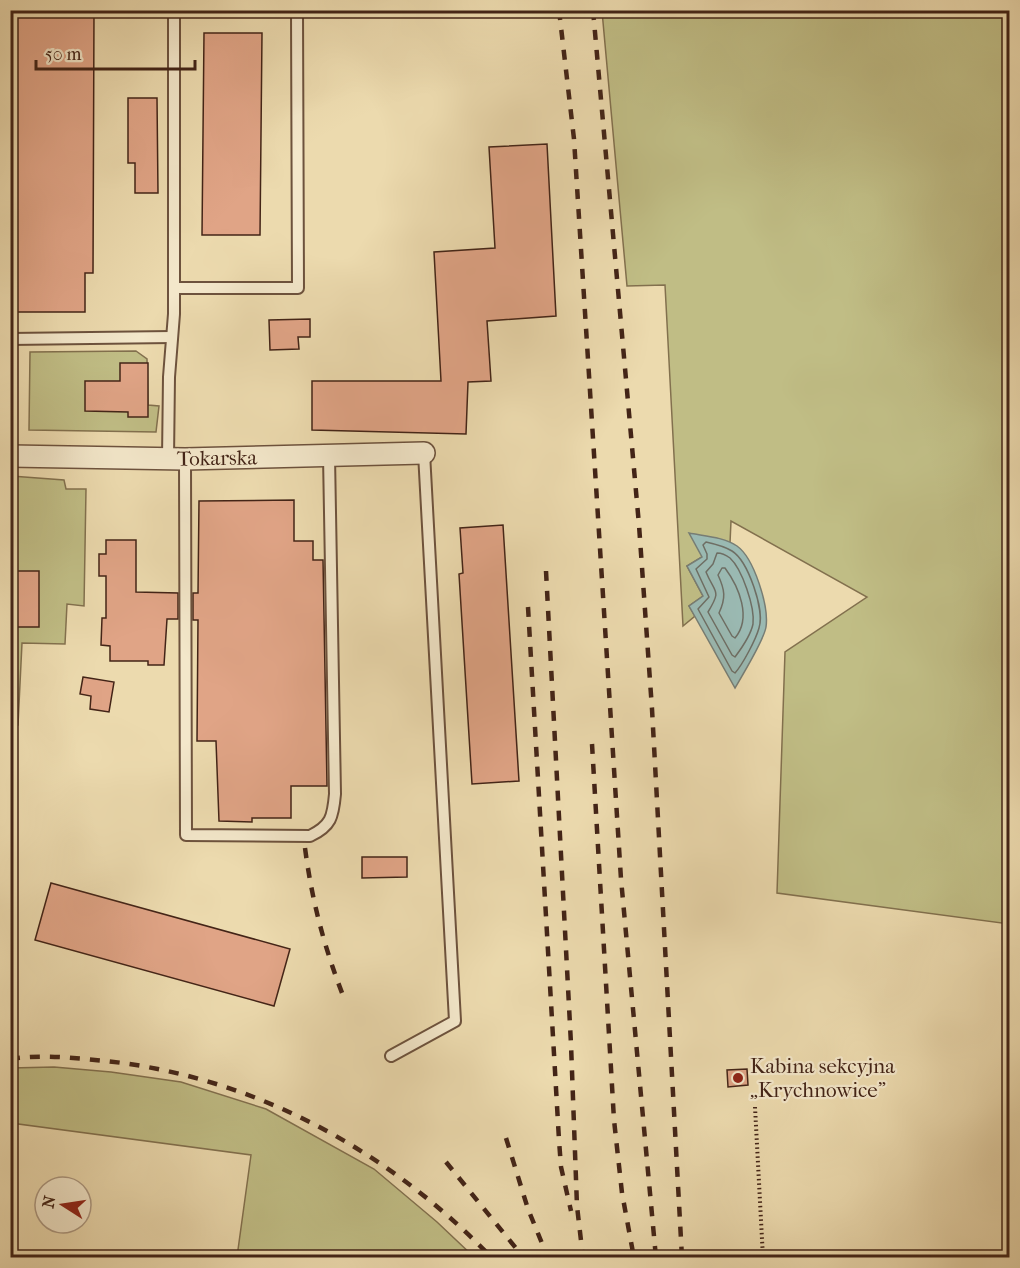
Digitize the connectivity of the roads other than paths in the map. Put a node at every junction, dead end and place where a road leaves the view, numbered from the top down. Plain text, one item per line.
1 (174, 10) edge
2 (297, 10) edge
3 (174, 288) junction
4 (172, 337) junction
5 (10, 339) edge
6 (424, 453) joint
7 (10, 456) edge
8 (329, 456) junction
9 (176, 458) junction
10 (391, 1056) dead end

1 - 3 lane
2 - 3 lane
3 - 4 lane
4 - 5 lane
4 - 9 lane
6 - 8 street, Tokarska
6 - 10 lane
7 - 9 street, Tokarska
8 - 9 street, Tokarska
8 - 9 lane

